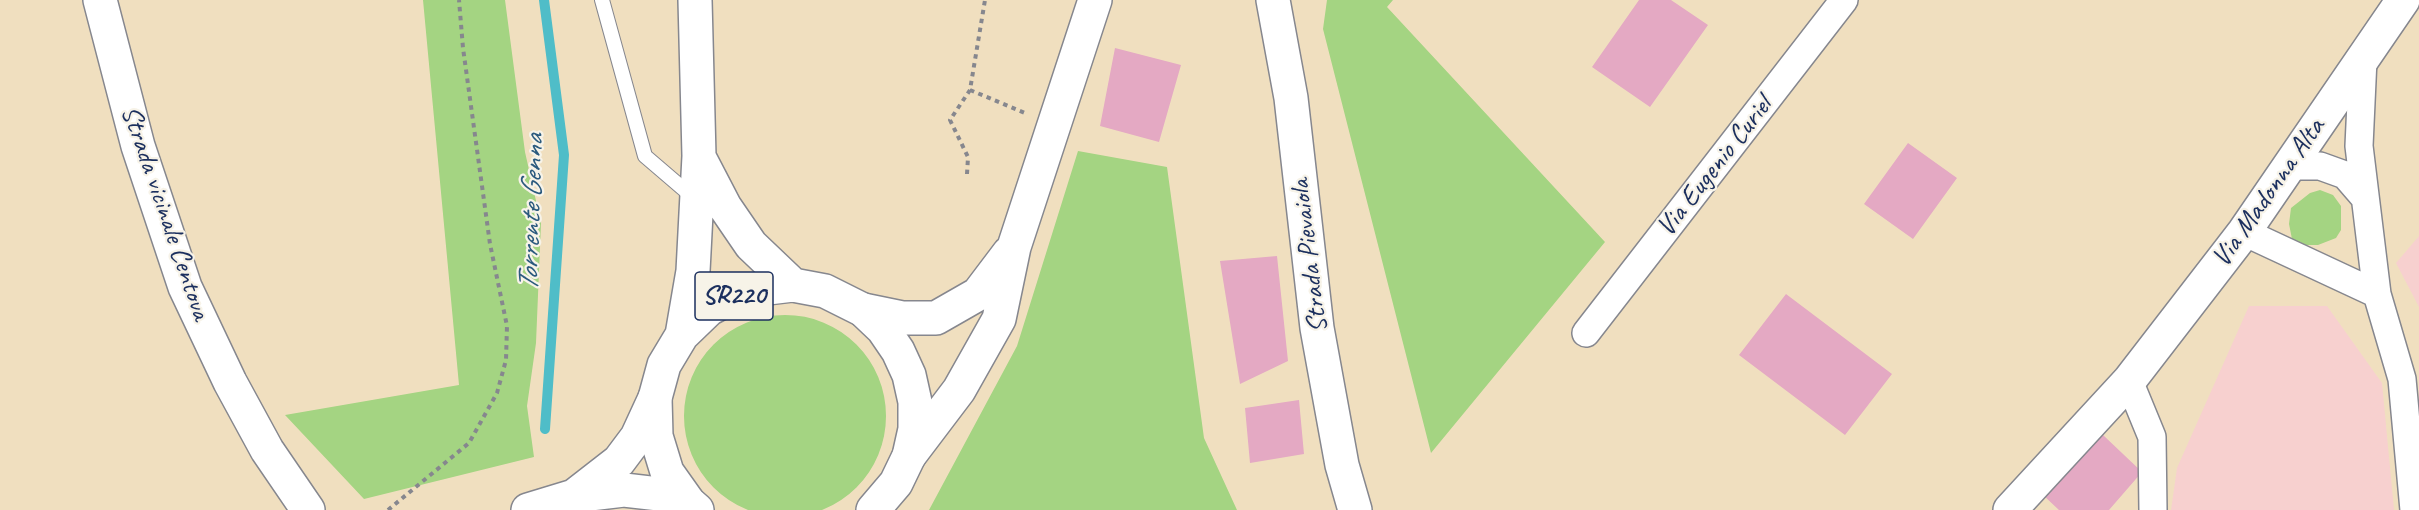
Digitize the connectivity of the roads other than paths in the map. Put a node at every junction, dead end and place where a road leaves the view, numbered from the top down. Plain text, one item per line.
1 (100, 0) edge
2 (602, 0) edge
3 (695, 0) edge
4 (1095, 0) edge
5 (1273, 0) edge
6 (1844, 0) edge
7 (2403, 0) edge
8 (2363, 59) junction
9 (699, 156) junction
10 (2290, 166) junction
11 (2364, 197) junction
12 (697, 200) junction
13 (2244, 232) junction
14 (1014, 247) junction
15 (793, 285) junction
16 (2377, 294) junction
17 (863, 310) junction
18 (1586, 333) dead end
19 (682, 335) junction
20 (2128, 381) junction
21 (655, 398) junction
22 (909, 456) junction
23 (574, 496) junction
24 (693, 507) edge
25 (308, 510) edge
26 (528, 510) edge
27 (873, 510) edge
28 (1355, 510) edge
29 (2010, 510) edge
30 (2153, 510) edge
31 (2414, 510) edge

1 - 25 street, Strada vicinale Centova
2 - 12 lane
3 - 9 street
4 - 14 street, SR220
5 - 28 street, Strada Pievaiola
6 - 18 street, Via Eugenio Curiel
7 - 8 street, Via Madonna Alta
8 - 10 street, Via Madonna Alta
8 - 11 street
9 - 12 street
9 - 15 street
10 - 11 street
10 - 13 street, Via Madonna Alta
11 - 16 street
12 - 19 street
13 - 16 street
13 - 20 street, Via Madonna Alta
14 - 17 street, SR220
14 - 22 street, SR220
15 - 17 street, SR220
15 - 19 street, SR220
16 - 31 street
17 - 22 street, SR220
19 - 21 street, SR220
20 - 29 street
20 - 30 street
21 - 23 street, SR220
21 - 24 street, SR220
22 - 27 street, SR220
23 - 24 street, SR220
23 - 26 street, SR220

